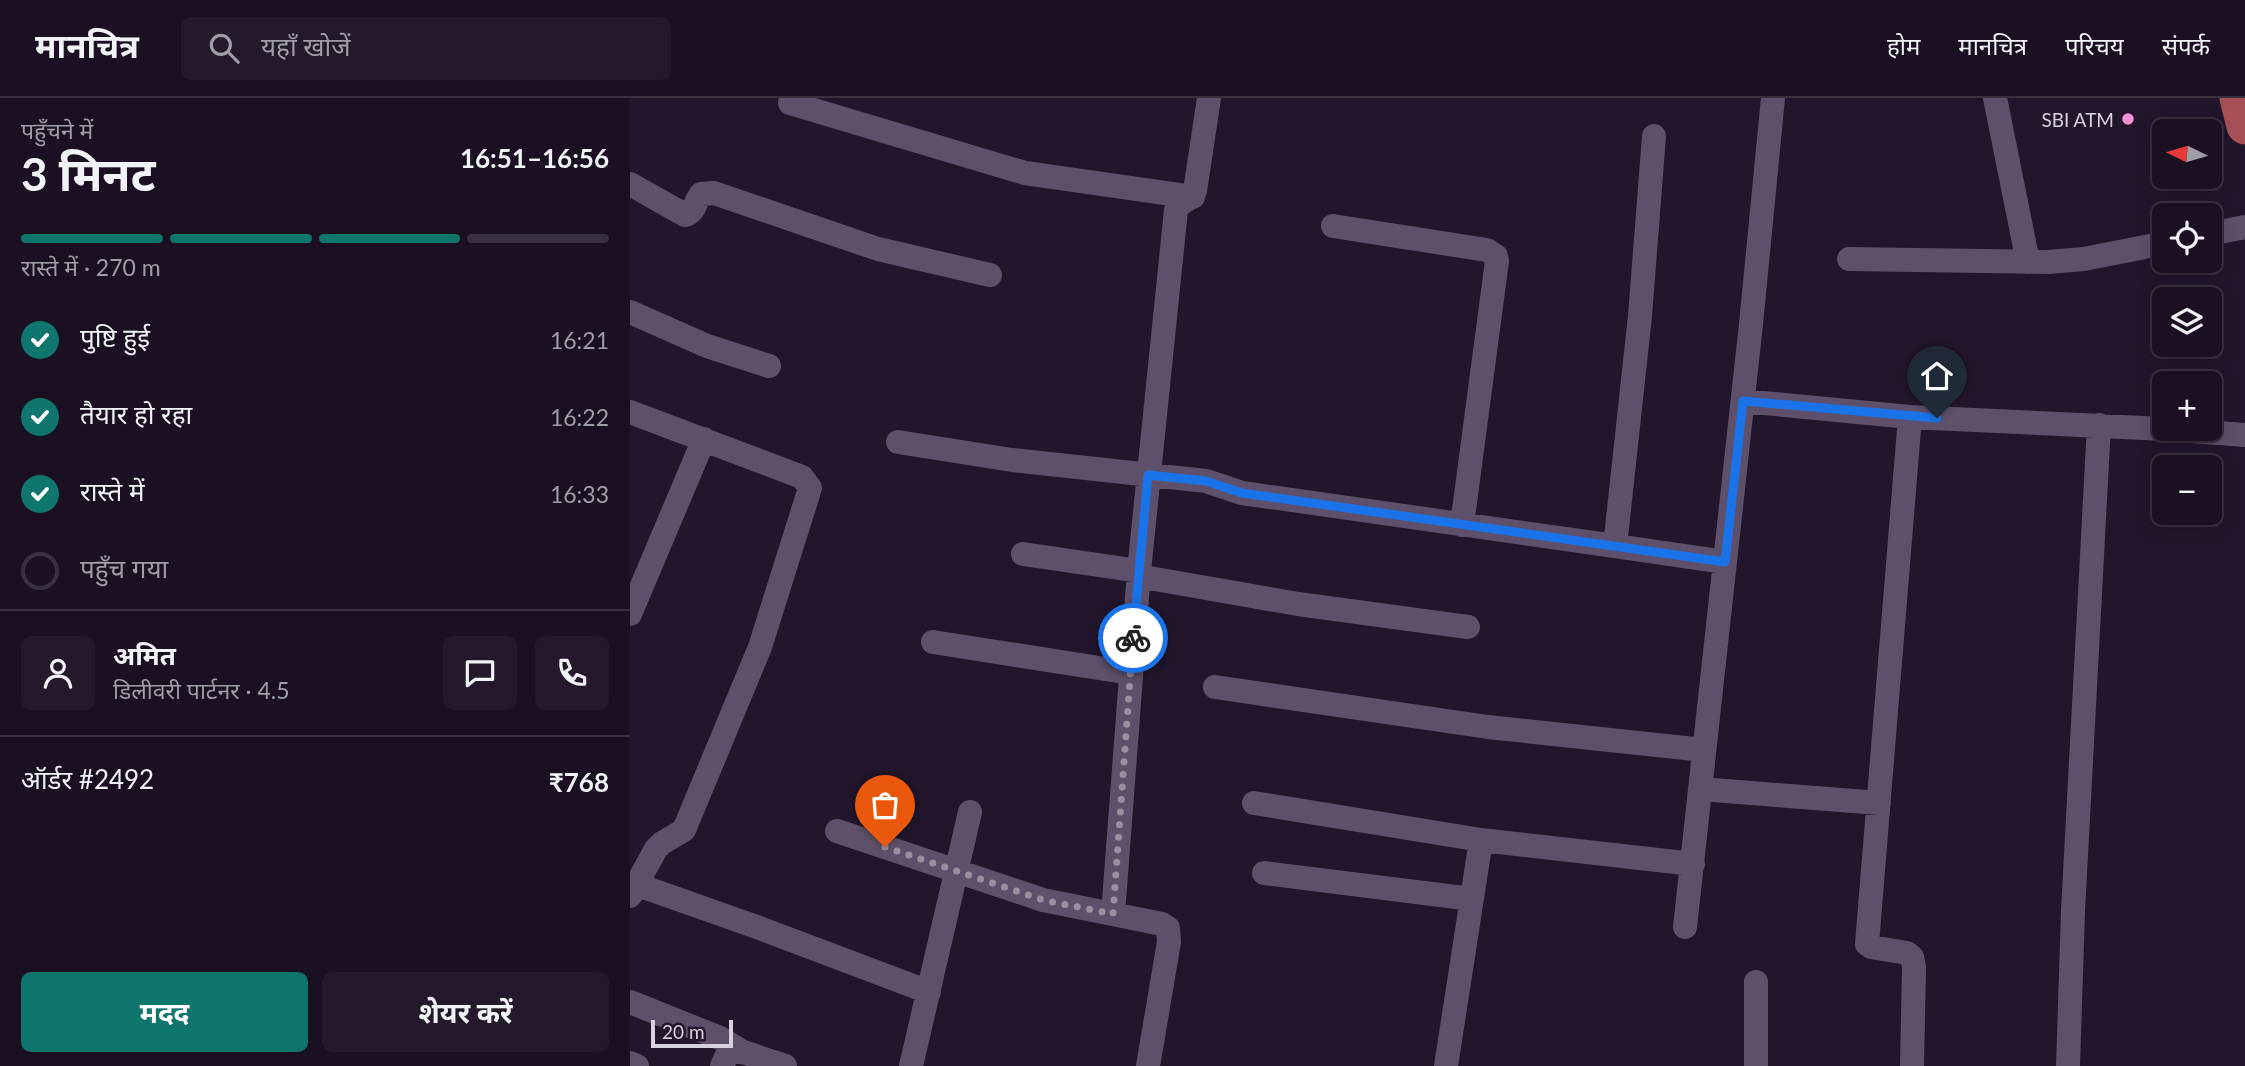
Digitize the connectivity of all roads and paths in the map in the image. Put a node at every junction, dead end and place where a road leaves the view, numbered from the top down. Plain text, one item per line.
1 (1209, 98) edge
2 (1773, 98) edge
3 (1995, 98) edge
4 (2238, 98) edge
5 (790, 103) dead end
6 (2245, 126) edge
7 (1654, 136) dead end
8 (630, 184) edge
9 (1193, 197) junction
10 (1333, 226) dead end
11 (2245, 227) edge
12 (2222, 232) edge
13 (2152, 246) edge
14 (1849, 259) dead end
15 (2028, 262) junction
16 (990, 275) dead end
17 (630, 312) edge
18 (769, 366) dead end
19 (1743, 401) junction
20 (630, 412) edge
21 (1910, 417) junction
22 (2099, 425) junction
23 (2152, 428) edge
24 (2222, 433) edge
25 (2245, 435) edge
26 (704, 439) junction
27 (898, 442) dead end
28 (1148, 475) junction
29 (1462, 525) junction
30 (1615, 546) junction
31 (1023, 554) dead end
32 (1725, 562) junction
33 (1138, 573) junction
34 (630, 614) edge
35 (1468, 627) dead end
36 (933, 642) dead end
37 (1131, 673) junction
38 (1214, 687) dead end
39 (1704, 750) junction
40 (1700, 789) junction
41 (1254, 803) dead end
42 (1879, 803) junction
43 (970, 812) dead end
44 (837, 831) dead end
45 (1481, 840) junction
46 (1693, 864) junction
47 (957, 870) junction
48 (1264, 873) dead end
49 (633, 890) edge
50 (1472, 899) junction
51 (1113, 914) junction
52 (1685, 928) dead end
53 (1756, 982) dead end
54 (929, 992) junction
55 (630, 1002) edge
56 (743, 1052) junction
57 (630, 1063) edge
58 (637, 1066) edge
59 (722, 1066) edge
60 (785, 1066) edge
61 (911, 1066) edge
62 (1148, 1066) edge
63 (1446, 1066) edge
64 (1756, 1066) edge
65 (1912, 1066) edge
66 (2068, 1066) edge

1 - 9 street
2 - 19 street
3 - 15 street
4 - 6 main road
5 - 9 street
7 - 30 street
8 - 16 street
9 - 28 street
10 - 29 street
11 - 12 street
13 - 15 street
14 - 15 street
17 - 18 street
19 - 21 street
19 - 32 street
20 - 26 street
21 - 22 street
21 - 42 street
22 - 23 street
22 - 66 street
24 - 25 street
26 - 34 street
26 - 49 street
27 - 28 street
28 - 29 street
28 - 33 street
29 - 30 street
30 - 32 street
31 - 33 street
32 - 39 street
33 - 35 street
33 - 37 street
36 - 37 street
37 - 51 street
38 - 39 street
39 - 40 street
40 - 42 street
40 - 46 street
41 - 45 street
42 - 65 street
43 - 47 street
44 - 47 street
45 - 46 street
45 - 50 street
46 - 52 street
47 - 51 street
47 - 54 street
48 - 50 street
49 - 54 street
50 - 63 street
51 - 62 street
53 - 64 street
54 - 61 street
55 - 56 street
56 - 59 street
56 - 60 street
57 - 58 street

